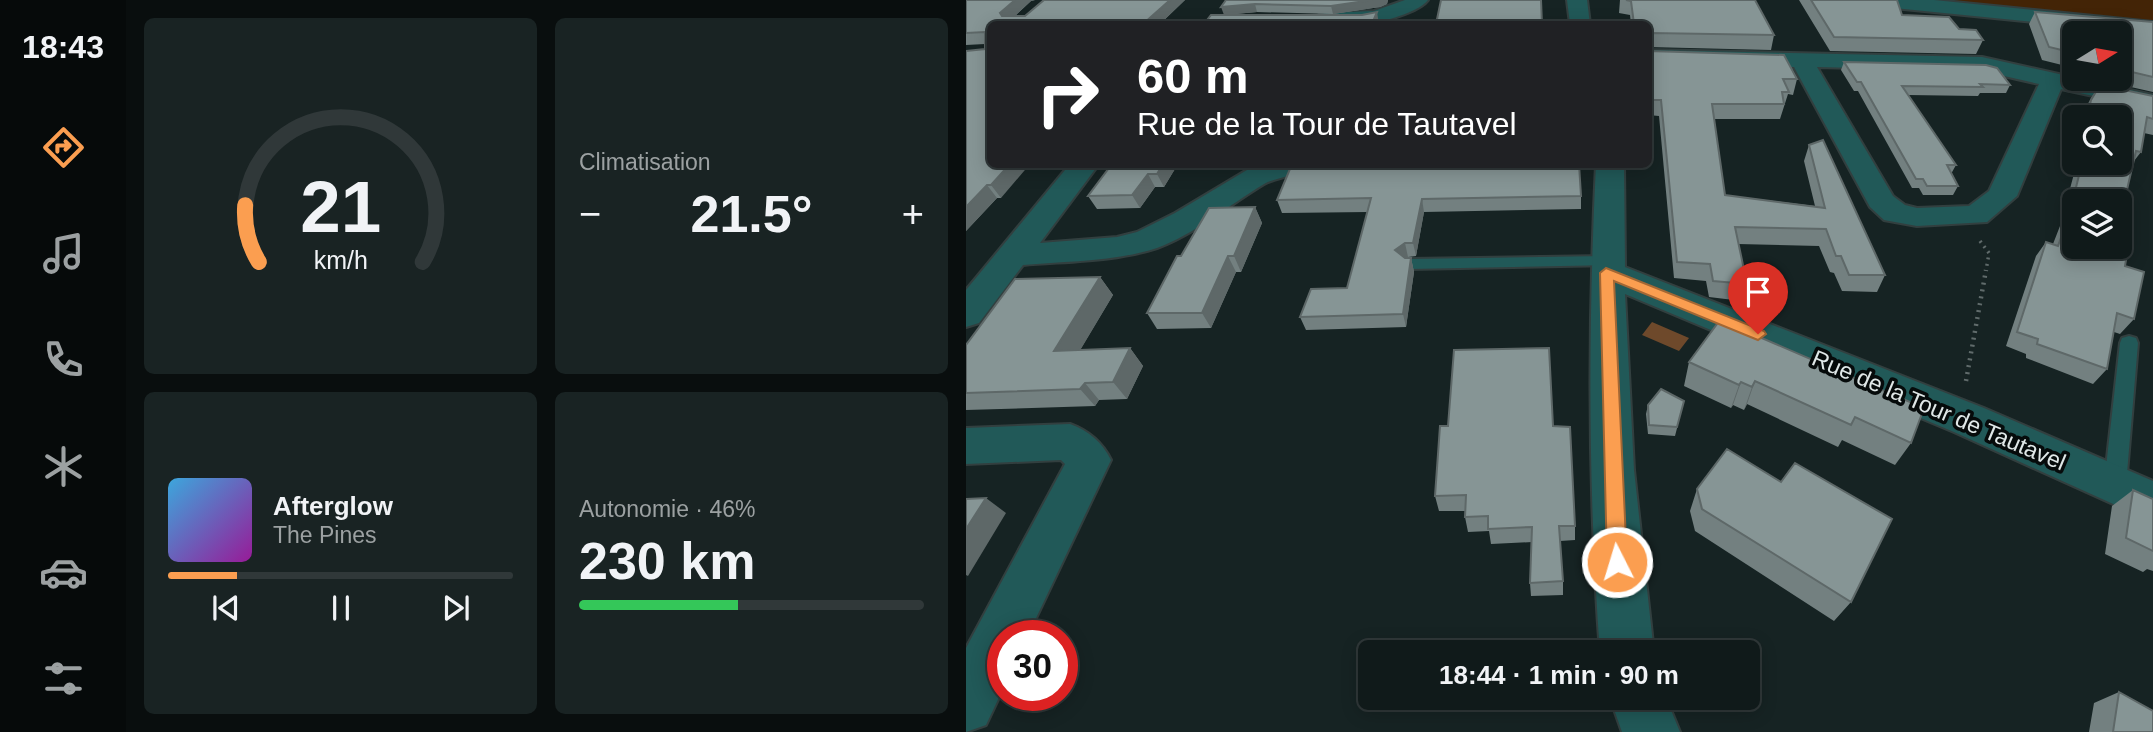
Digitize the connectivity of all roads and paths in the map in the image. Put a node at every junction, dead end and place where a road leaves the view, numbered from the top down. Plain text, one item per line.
1 (1577, 0) edge
2 (1874, 0) edge
3 (1412, 10) edge
4 (1299, 20) edge
5 (1580, 21) edge
6 (2153, 28) edge
7 (1652, 57) edge
8 (1801, 59) junction
9 (2053, 79) junction
10 (2153, 102) edge
11 (1082, 168) edge
12 (1281, 168) edge
13 (1610, 168) edge
14 (1961, 215) junction
15 (1014, 255) junction
16 (1409, 264) edge
17 (1607, 267) junction
18 (966, 314) edge
19 (2129, 342) dead end
20 (1961, 417) junction
21 (966, 446) edge
22 (2115, 485) junction
23 (2153, 502) edge
24 (1626, 640) edge
25 (966, 705) edge
26 (1643, 710) edge
27 (1651, 732) edge

1 - 5 street
2 - 6 street
3 - 4 street
7 - 8 street
8 - 9 street
8 - 14 street
9 - 10 street
9 - 14 street
11 - 15 street
12 - 15 street
13 - 17 street
14 - 20 path
15 - 18 street
16 - 17 lane
17 - 20 street, Rue de la Tour de Tautavel
17 - 24 street
19 - 22 lane
20 - 22 street, Rue de la Tour de Tautavel
21 - 25 street
22 - 23 street, Rue de la Tour de Tautavel
26 - 27 street

